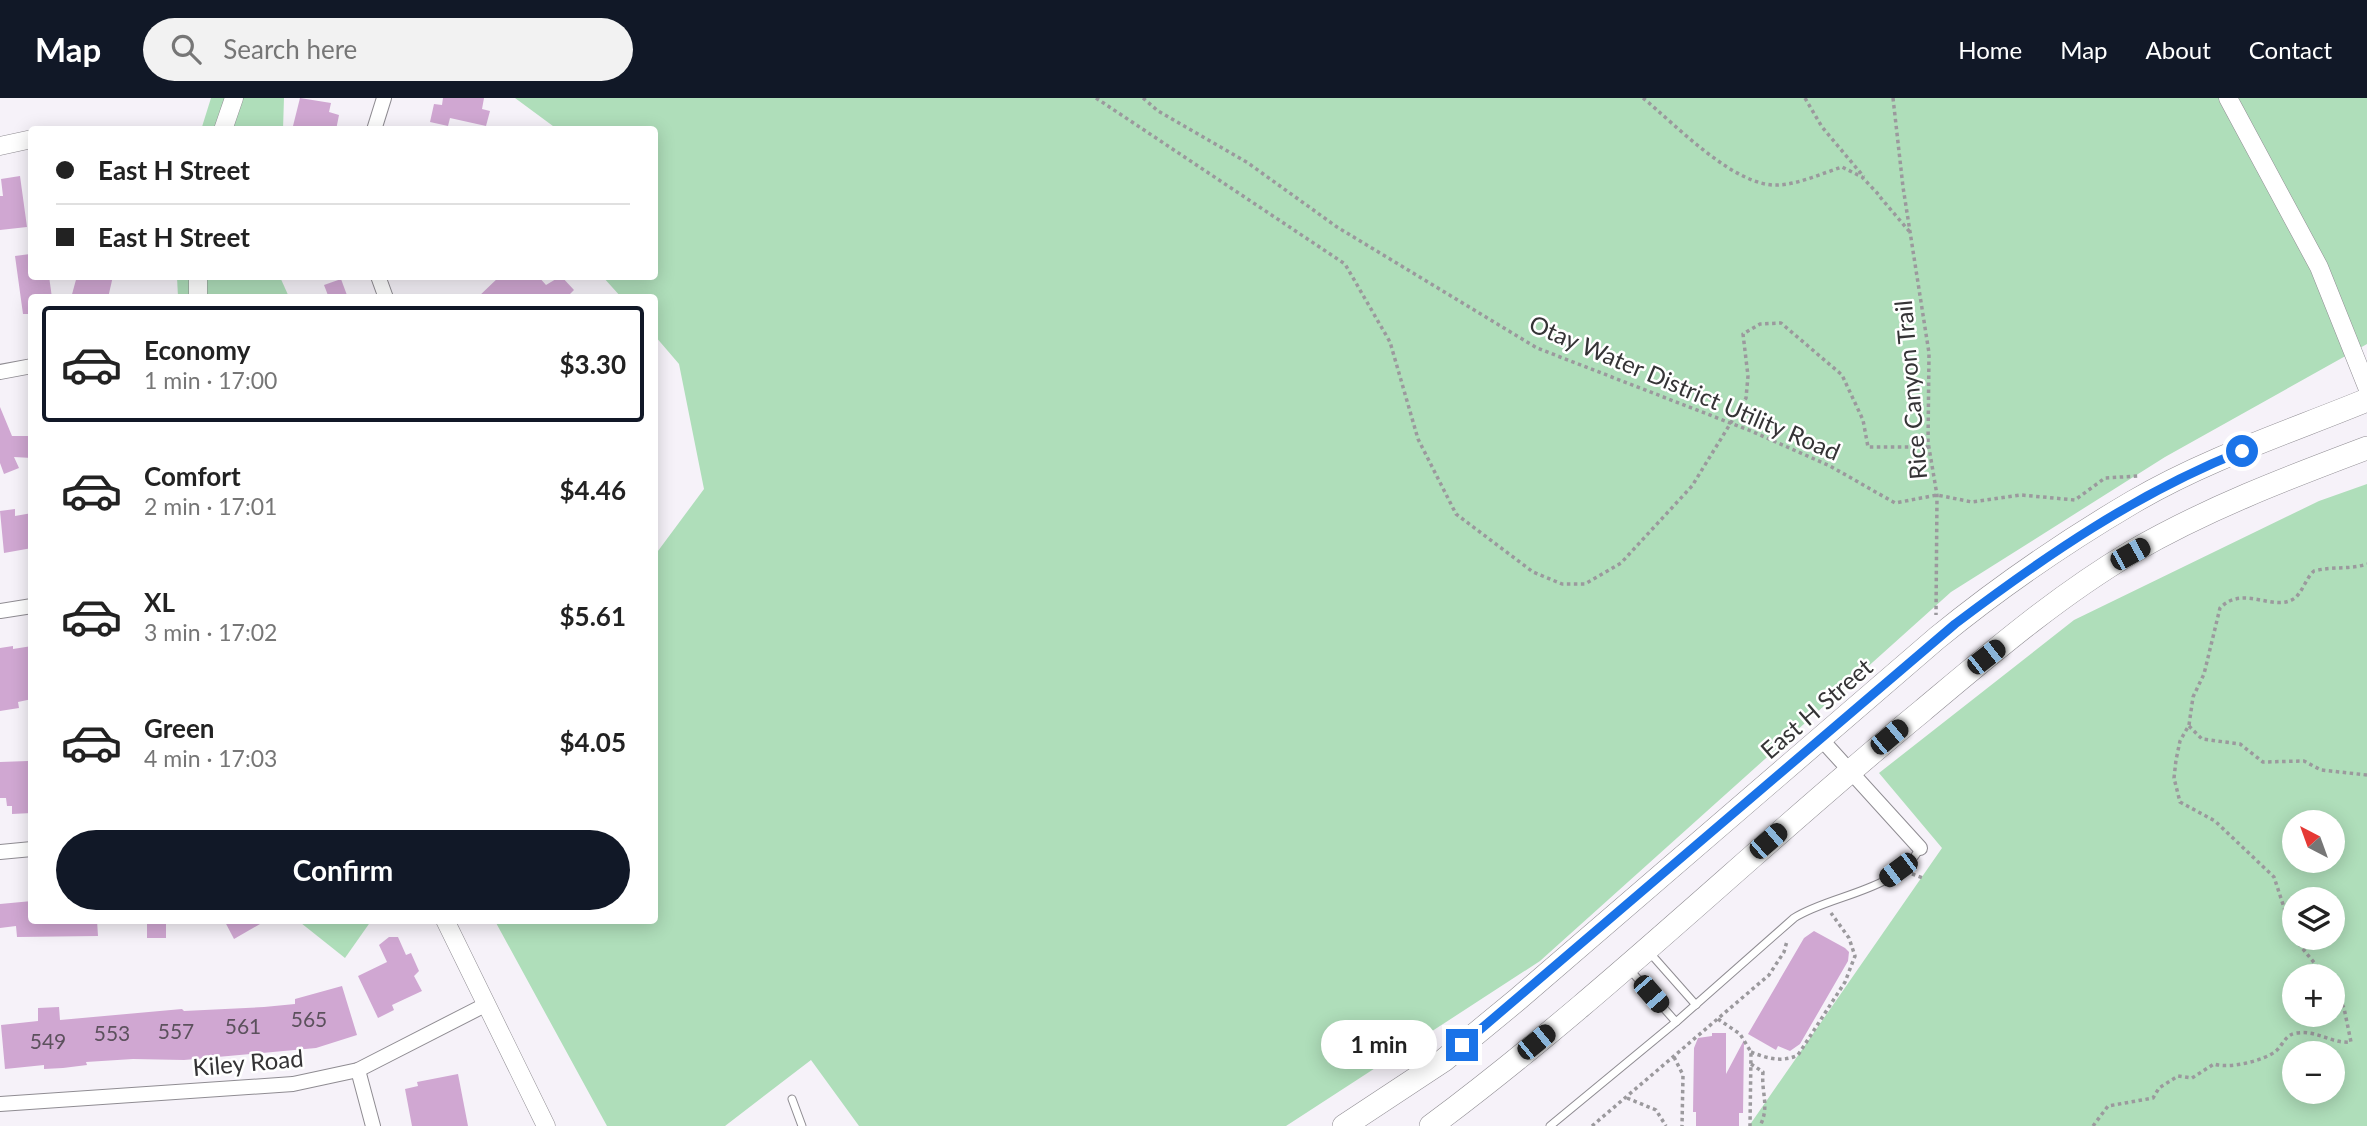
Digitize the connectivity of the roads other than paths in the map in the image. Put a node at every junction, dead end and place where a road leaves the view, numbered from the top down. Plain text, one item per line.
1 (234, 98) edge
2 (384, 98) edge
3 (2228, 98) edge
4 (224, 126) edge
5 (375, 126) edge
6 (28, 140) edge
7 (0, 146) edge
8 (28, 367) edge
9 (0, 372) edge
10 (2367, 387) edge
11 (2367, 400) edge
12 (2367, 448) edge
13 (28, 608) edge
14 (0, 611) edge
15 (1821, 739) junction
16 (1851, 769) junction
17 (1920, 848) joint
18 (28, 849) edge
19 (0, 852) edge
20 (447, 924) edge
21 (1646, 949) junction
22 (1627, 967) junction
23 (1696, 1004) junction
24 (485, 1005) junction
25 (1676, 1022) junction
26 (358, 1070) junction
27 (792, 1099) dead end
28 (0, 1104) edge
29 (373, 1126) edge
30 (546, 1126) edge
31 (802, 1126) edge
32 (1344, 1126) edge
33 (1431, 1126) edge
34 (1550, 1126) edge

1 - 4 street
2 - 5 street
3 - 10 street
6 - 7 street
8 - 9 street
11 - 15 main road, East H Street
12 - 16 main road
13 - 14 street
15 - 16 street
15 - 32 main road, East H Street
16 - 17 street
16 - 21 main road
17 - 23 lane
18 - 19 street
20 - 24 street
21 - 22 main road
21 - 23 lane
22 - 25 lane
22 - 33 main road
23 - 25 lane
24 - 26 street, Kiley Road
24 - 30 street
25 - 34 lane
26 - 28 street, Kiley Road
26 - 29 street
27 - 31 lane

